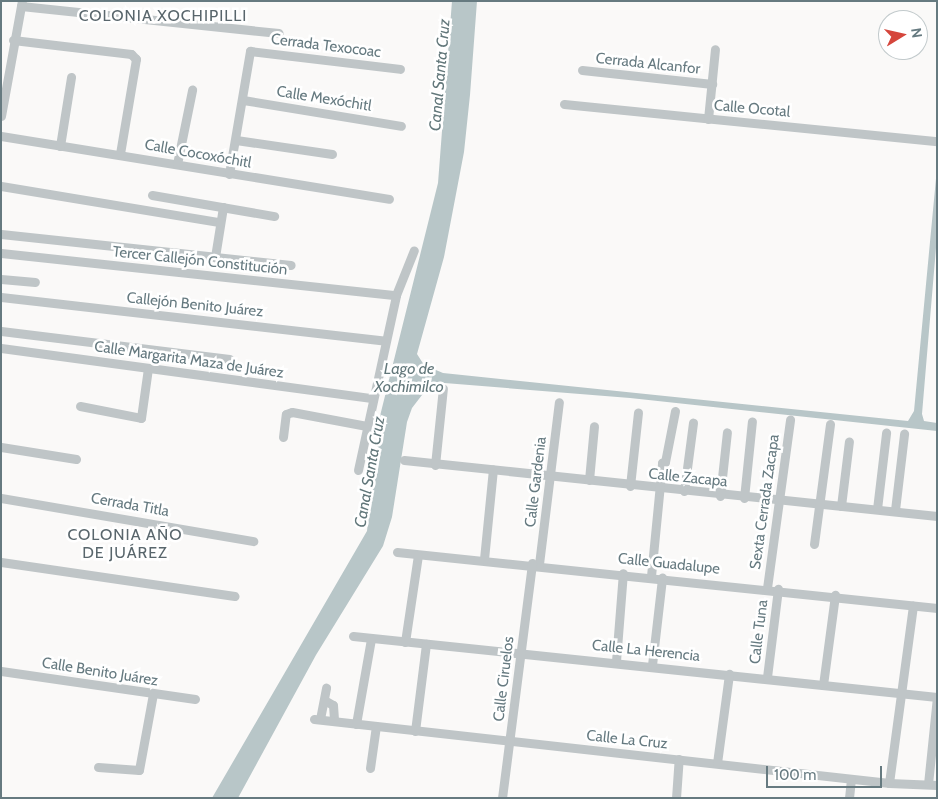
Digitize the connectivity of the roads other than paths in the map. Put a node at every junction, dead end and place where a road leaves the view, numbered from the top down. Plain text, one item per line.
1 (21, 4) edge
2 (279, 33) dead end
3 (13, 40) junction
4 (715, 49) dead end
5 (400, 69) dead end
6 (582, 70) dead end
7 (71, 77) dead end
8 (712, 84) junction
9 (192, 90) dead end
10 (243, 100) junction
11 (564, 104) dead end
12 (1, 116) edge
13 (708, 119) junction
14 (401, 126) dead end
15 (1, 136) edge
16 (236, 140) junction
17 (936, 141) edge
18 (60, 146) junction
19 (120, 154) junction
20 (332, 154) dead end
21 (177, 164) junction
22 (229, 174) junction
23 (1, 186) edge
24 (152, 195) dead end
25 (389, 200) dead end
26 (223, 207) junction
27 (274, 216) dead end
28 (219, 222) junction
29 (1, 234) edge
30 (414, 250) dead end
31 (1, 253) edge
32 (215, 257) junction
33 (291, 266) dead end
34 (1, 279) edge
35 (35, 282) dead end
36 (396, 295) junction
37 (1, 297) edge
38 (1, 330) edge
39 (385, 341) junction
40 (1, 348) edge
41 (229, 359) dead end
42 (148, 368) junction
43 (443, 388) dead end
44 (372, 398) junction
45 (559, 402) dead end
46 (80, 406) dead end
47 (675, 411) dead end
48 (638, 412) dead end
49 (752, 420) dead end
50 (790, 420) dead end
51 (693, 423) dead end
52 (830, 424) dead end
53 (367, 426) junction
54 (594, 426) dead end
55 (727, 432) dead end
56 (886, 433) dead end
57 (904, 434) dead end
58 (283, 437) dead end
59 (850, 442) dead end
60 (1, 447) edge
61 (76, 459) dead end
62 (404, 460) dead end
63 (436, 466) junction
64 (493, 469) junction
65 (358, 470) dead end
66 (551, 475) junction
67 (589, 480) junction
68 (630, 486) junction
69 (659, 488) junction
70 (684, 491) junction
71 (720, 496) junction
72 (1, 498) edge
73 (744, 498) junction
74 (781, 501) junction
75 (820, 504) junction
76 (841, 506) junction
77 (877, 509) junction
78 (895, 510) junction
79 (936, 514) edge
80 (253, 541) dead end
81 (814, 544) dead end
82 (397, 552) dead end
83 (418, 554) junction
84 (484, 559) junction
85 (1, 562) edge
86 (536, 564) junction
87 (623, 573) junction
88 (651, 576) junction
89 (662, 578) junction
90 (767, 588) junction
91 (778, 589) junction
92 (834, 595) junction
93 (235, 596) dead end
94 (913, 606) junction
95 (937, 608) edge
96 (353, 636) dead end
97 (371, 639) junction
98 (406, 642) junction
99 (426, 644) junction
100 (521, 653) junction
101 (616, 661) junction
102 (652, 665) junction
103 (1, 671) edge
104 (729, 674) junction
105 (767, 677) junction
106 (823, 685) junction
107 (326, 688) dead end
108 (899, 693) junction
109 (153, 694) junction
110 (937, 697) edge
111 (195, 699) dead end
112 (324, 700) junction
113 (334, 721) junction
114 (356, 724) junction
115 (376, 726) junction
116 (415, 731) junction
117 (510, 741) junction
118 (679, 759) junction
119 (717, 763) junction
120 (98, 767) dead end
121 (370, 768) dead end
122 (851, 779) junction
123 (890, 783) junction
124 (932, 785) edge
125 (502, 798) edge
126 (676, 798) edge
127 (849, 798) edge

1 - 2 street
1 - 3 street
3 - 12 street
3 - 19 street
4 - 8 street, Cerrada Alcanfor
5 - 10 street, Cerrada Texocoac
6 - 8 street, Cerrada Alcanfor
7 - 18 street
8 - 13 street, Cerrada Alcanfor
9 - 21 street
10 - 14 street, Calle Mexóchitl
10 - 16 street
11 - 13 street, Calle Ocotal
13 - 17 street, Calle Ocotal
15 - 18 street, Calle Cocoxóchitl
16 - 20 street
16 - 22 street
18 - 19 street, Calle Cocoxóchitl
19 - 21 street, Calle Cocoxóchitl
21 - 22 street, Calle Cocoxóchitl
22 - 25 street, Calle Cocoxóchitl
23 - 28 street
24 - 26 street
26 - 27 street
26 - 28 street
28 - 32 street
29 - 32 street
30 - 36 street
31 - 36 street, Tercer Callejón Constitución
32 - 33 street
34 - 35 street
36 - 39 street
37 - 39 street, Callejón Benito Juárez
38 - 41 street
39 - 44 street
40 - 42 street, Calle Margarita Maza de Juárez
42 - 44 street, Calle Margarita Maza de Juárez
42 - 46 street
43 - 63 street
44 - 53 street
45 - 66 street, Calle Gardenia
47 - 69 street
48 - 68 street
49 - 73 street
50 - 74 street, Sexta Cerrada Zacapa
51 - 70 street
52 - 75 street
53 - 58 street
53 - 65 street
54 - 67 street
55 - 71 street
56 - 77 street
57 - 78 street
59 - 76 street
60 - 61 street
62 - 63 street, Calle Zacapa
63 - 64 street, Calle Zacapa
64 - 66 street, Calle Zacapa
64 - 84 street
66 - 67 street, Calle Zacapa
66 - 86 street, Calle Gardenia
67 - 68 street, Calle Zacapa
68 - 69 street, Calle Zacapa
69 - 70 street, Calle Zacapa
69 - 88 street
70 - 71 street, Calle Zacapa
71 - 73 street, Calle Zacapa
72 - 80 street, Cerrada Titla
73 - 74 street, Calle Zacapa
74 - 75 street, Calle Zacapa
74 - 90 street, Sexta Cerrada Zacapa
75 - 76 street, Calle Zacapa
75 - 81 street
76 - 77 street, Calle Zacapa
77 - 78 street, Calle Zacapa
78 - 79 street, Calle Zacapa
82 - 83 street, Calle Guadalupe
83 - 84 street, Calle Guadalupe
83 - 98 street
84 - 86 street, Calle Guadalupe
85 - 93 street
86 - 87 street, Calle Guadalupe
86 - 100 street, Calle Ciruelos
87 - 88 street, Calle Guadalupe
87 - 101 street
88 - 89 street, Calle Guadalupe
89 - 90 street, Calle Guadalupe
89 - 102 street
90 - 91 street, Calle Guadalupe
91 - 92 street, Calle Guadalupe
91 - 105 street, Calle Tuna
92 - 94 street, Calle Guadalupe
92 - 106 street
94 - 95 street, Calle Guadalupe
94 - 108 street
96 - 97 street, Calle La Herencia
97 - 98 street, Calle La Herencia
97 - 114 street
98 - 99 street, Calle La Herencia
99 - 100 street, Calle La Herencia
99 - 116 street
100 - 101 street, Calle La Herencia
100 - 117 street, Calle Ciruelos
101 - 102 street, Calle La Herencia
102 - 104 street, Calle La Herencia
103 - 109 street, Calle Benito Juárez
104 - 105 street, Calle La Herencia
104 - 119 street
105 - 106 street, Calle La Herencia
106 - 108 street, Calle La Herencia
107 - 112 street
108 - 110 street, Calle La Herencia
108 - 123 street
109 - 111 street, Calle Benito Juárez
109 - 120 street
110 - 124 street
112 - 113 street
112 - 113 street, Calle La Cruz
113 - 114 street, Calle La Cruz
114 - 115 street, Calle La Cruz
115 - 116 street, Calle La Cruz
115 - 121 street
116 - 117 street, Calle La Cruz
117 - 118 street, Calle La Cruz
117 - 125 street, Calle Ciruelos
118 - 119 street, Calle La Cruz
118 - 126 street
119 - 122 street, Calle La Cruz
122 - 123 street, Calle La Cruz
122 - 127 street
123 - 124 street, Calle La Cruz

